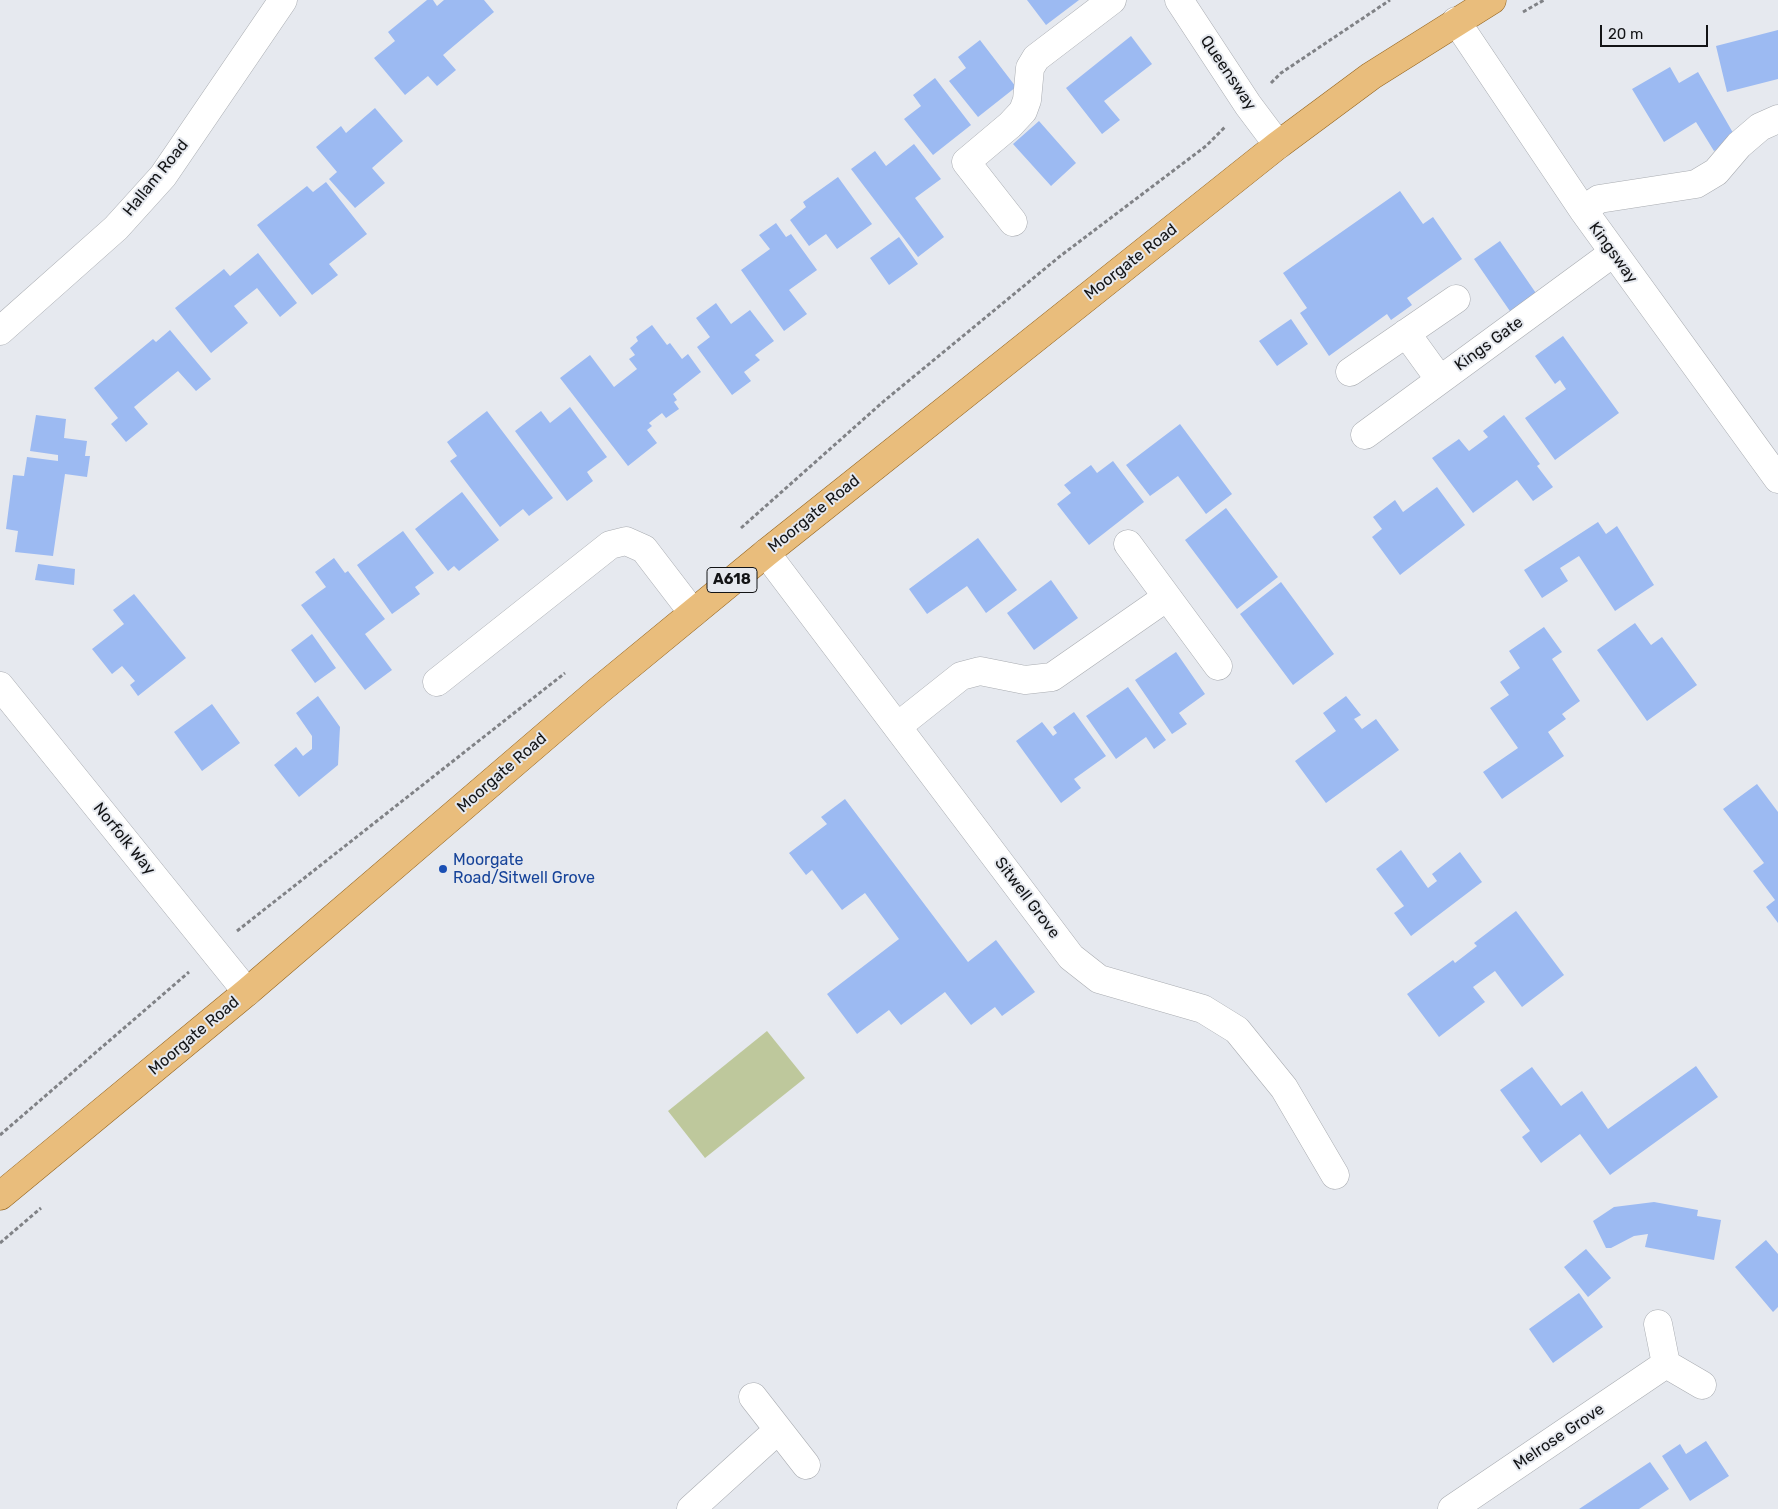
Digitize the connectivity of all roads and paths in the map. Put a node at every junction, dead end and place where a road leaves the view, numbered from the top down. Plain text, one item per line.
1 (283, 0) edge
2 (1112, 0) edge
3 (1179, 0) edge
4 (1492, 0) edge
5 (1544, 0) edge
6 (1520, 14) dead end
7 (1456, 21) junction
8 (1778, 119) edge
9 (1278, 145) junction
10 (1583, 210) junction
11 (1014, 222) dead end
12 (1613, 253) junction
13 (1456, 299) dead end
14 (0, 331) edge
15 (1406, 333) junction
16 (1350, 372) dead end
17 (1440, 380) junction
18 (1365, 436) dead end
19 (1778, 479) edge
20 (1128, 544) dead end
21 (766, 552) junction
22 (1167, 597) junction
23 (693, 613) junction
24 (1218, 666) dead end
25 (438, 682) dead end
26 (0, 686) edge
27 (898, 726) junction
28 (247, 992) junction
29 (1335, 1175) dead end
30 (0, 1196) edge
31 (43, 1206) dead end
32 (0, 1243) edge
33 (1658, 1324) dead end
34 (1666, 1364) junction
35 (1702, 1384) dead end
36 (753, 1397) dead end
37 (778, 1430) junction
38 (806, 1465) dead end
39 (691, 1509) edge
40 (1452, 1509) edge

1 - 14 street, Hallam Road
2 - 11 street
3 - 9 street, Queensway
4 - 7 main road, Moorgate Road / A618
5 - 6 path
7 - 9 main road, Moorgate Road / A618
7 - 10 street, Kingsway
8 - 10 street
9 - 21 main road, Moorgate Road / A618
10 - 12 street, Kingsway
12 - 17 street, Kings Gate
12 - 19 street, Kingsway
13 - 15 street
15 - 16 street
15 - 17 street
17 - 18 street, Kings Gate
20 - 22 street
21 - 23 main road, Moorgate Road / A618
21 - 27 street, Sitwell Grove
22 - 24 street
22 - 27 street
23 - 25 street
23 - 28 main road, Moorgate Road / A618
26 - 28 street, Norfolk Way
27 - 29 street, Sitwell Grove
28 - 30 main road, Moorgate Road / A618
31 - 32 path
33 - 34 street
34 - 35 street
34 - 40 street, Melrose Grove
36 - 37 street
37 - 38 street
37 - 39 street

